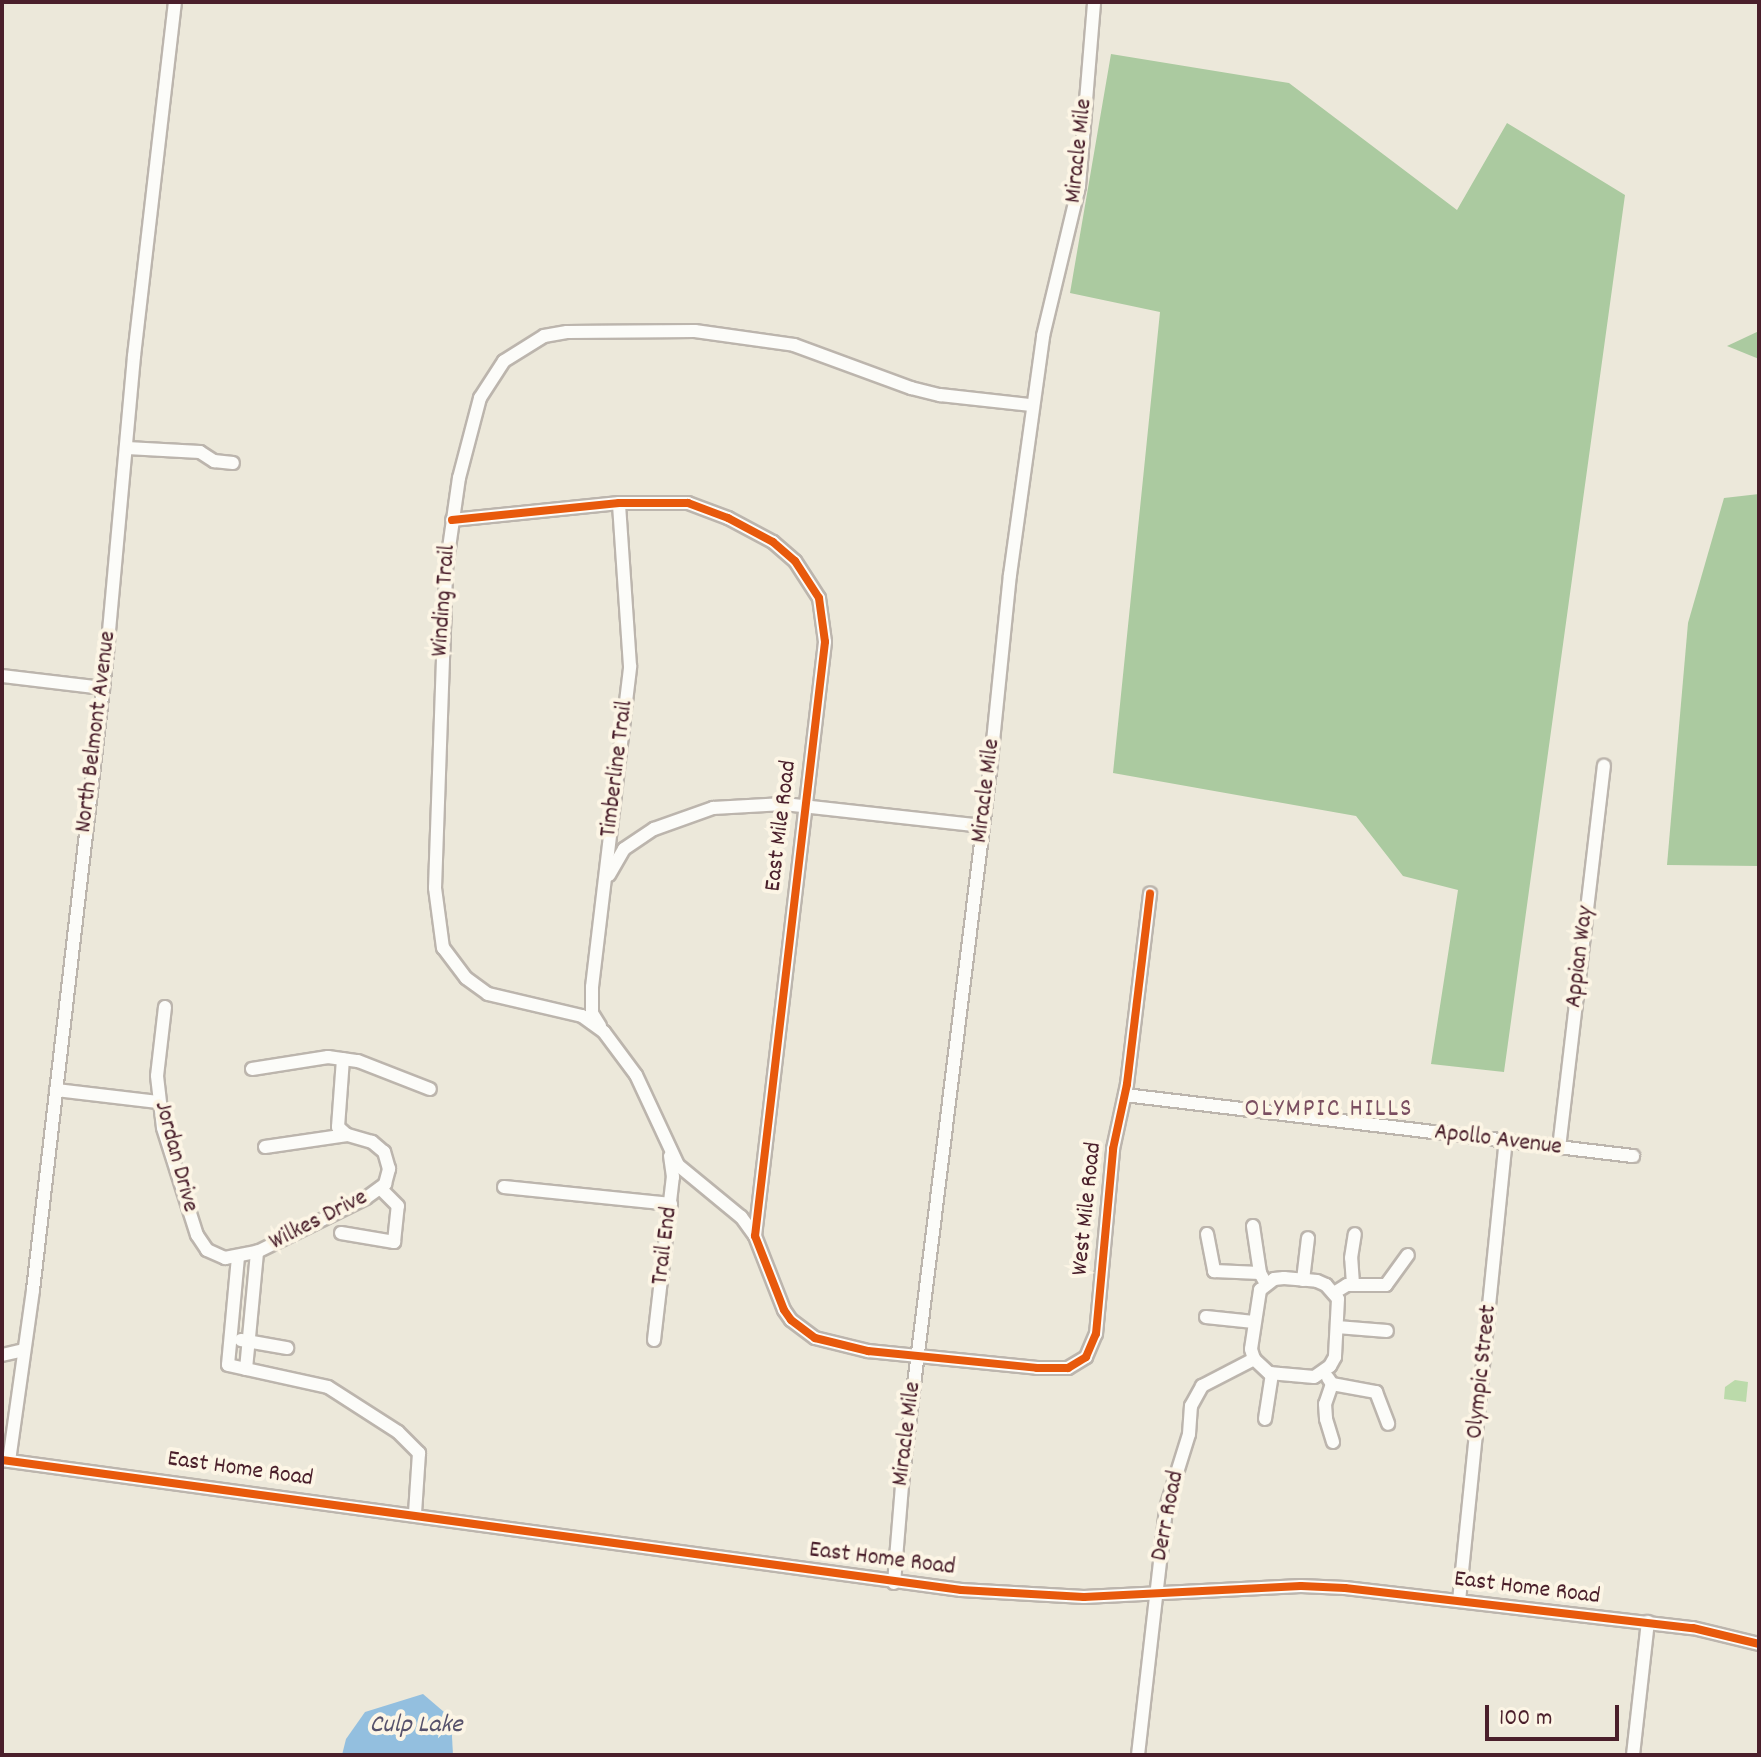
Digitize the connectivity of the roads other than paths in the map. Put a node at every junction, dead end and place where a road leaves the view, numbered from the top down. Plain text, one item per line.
1 (175, 2) edge
2 (1094, 2) edge
3 (1031, 405) junction
4 (127, 448) junction
5 (233, 463) dead end
6 (619, 503) junction
7 (452, 520) junction
8 (2, 676) edge
9 (103, 688) junction
10 (1604, 766) dead end
11 (805, 806) junction
12 (983, 826) junction
13 (605, 882) junction
14 (1150, 893) dead end
15 (165, 1007) dead end
16 (604, 1032) junction
17 (343, 1059) junction
18 (252, 1069) dead end
19 (430, 1089) dead end
20 (56, 1090) junction
21 (1125, 1095) junction
22 (158, 1102) junction
23 (347, 1135) junction
24 (1506, 1142) junction
25 (265, 1147) dead end
26 (1559, 1148) junction
27 (670, 1153) junction
28 (1633, 1156) dead end
29 (504, 1187) dead end
30 (381, 1189) junction
31 (671, 1204) junction
32 (1253, 1226) dead end
33 (341, 1233) dead end
34 (1207, 1234) dead end
35 (1355, 1234) dead end
36 (755, 1236) junction
37 (1308, 1238) dead end
38 (257, 1252) junction
39 (1408, 1255) dead end
40 (238, 1257) junction
41 (1263, 1278) junction
42 (1303, 1280) junction
43 (1353, 1284) junction
44 (1334, 1293) junction
45 (1206, 1317) dead end
46 (1254, 1322) junction
47 (1337, 1327) junction
48 (1387, 1331) dead end
49 (230, 1338) junction
50 (654, 1340) dead end
51 (249, 1341) junction
52 (287, 1348) dead end
53 (23, 1350) junction
54 (2, 1355) edge
55 (918, 1356) junction
56 (1254, 1359) junction
57 (246, 1369) junction
58 (1323, 1373) junction
59 (1272, 1374) junction
60 (1332, 1384) junction
61 (1265, 1419) dead end
62 (1388, 1424) dead end
63 (1333, 1442) dead end
64 (5, 1461) edge
65 (415, 1514) junction
66 (894, 1583) junction
67 (1155, 1595) junction
68 (1459, 1601) junction
69 (1648, 1622) junction
70 (1759, 1644) edge
71 (1138, 1755) edge
72 (1633, 1755) edge

1 - 4 street, North Belmont Avenue
2 - 3 street, Miracle Mile
3 - 7 street, Winding Trail
3 - 12 street, Miracle Mile
4 - 5 street
4 - 9 street, North Belmont Avenue
6 - 7 street, East Mile Road
6 - 11 street, East Mile Road
6 - 13 street, Timberline Trail
7 - 16 street, Winding Trail
8 - 9 street
9 - 20 street, North Belmont Avenue
10 - 26 street, Appian Way
11 - 12 street
11 - 13 street
11 - 36 street, East Mile Road
12 - 55 street, Miracle Mile
13 - 16 street, Timberline Trail
14 - 21 street, West Mile Road
15 - 22 street, Jordan Drive
16 - 27 street, Winding Trail
17 - 18 street
17 - 19 street
17 - 23 street
20 - 22 street
20 - 53 street, North Belmont Avenue
21 - 24 street, Apollo Avenue
21 - 55 street, West Mile Road
22 - 40 street, Jordan Drive
23 - 25 street
23 - 30 street
24 - 26 street, Apollo Avenue
24 - 68 street, Olympic Street
26 - 28 street, Apollo Avenue
27 - 31 street, Trail End
27 - 36 street, Winding Trail
29 - 31 street
30 - 33 street
30 - 38 street, Wilkes Drive
31 - 50 street, Trail End
32 - 41 street
34 - 41 street
35 - 43 street
36 - 55 street, East Mile Road
37 - 42 street
38 - 40 street
38 - 51 street
39 - 43 street
40 - 49 street
41 - 42 street
41 - 46 street
42 - 44 street
43 - 44 street
44 - 47 street
45 - 46 street
46 - 56 street
47 - 48 street
47 - 58 street
49 - 51 street
49 - 57 street
51 - 52 street
51 - 57 street
53 - 54 street
53 - 64 street, North Belmont Avenue
55 - 66 street, Miracle Mile
56 - 59 street
56 - 67 street, Derr Road
57 - 65 street
58 - 59 street
58 - 60 street
59 - 61 street
60 - 62 street
60 - 63 street
64 - 65 street, East Home Road
65 - 66 street, East Home Road
66 - 67 street, East Home Road
67 - 68 street, East Home Road
67 - 71 street, Derr Road
68 - 69 street, East Home Road
69 - 70 street, East Home Road
69 - 72 street

